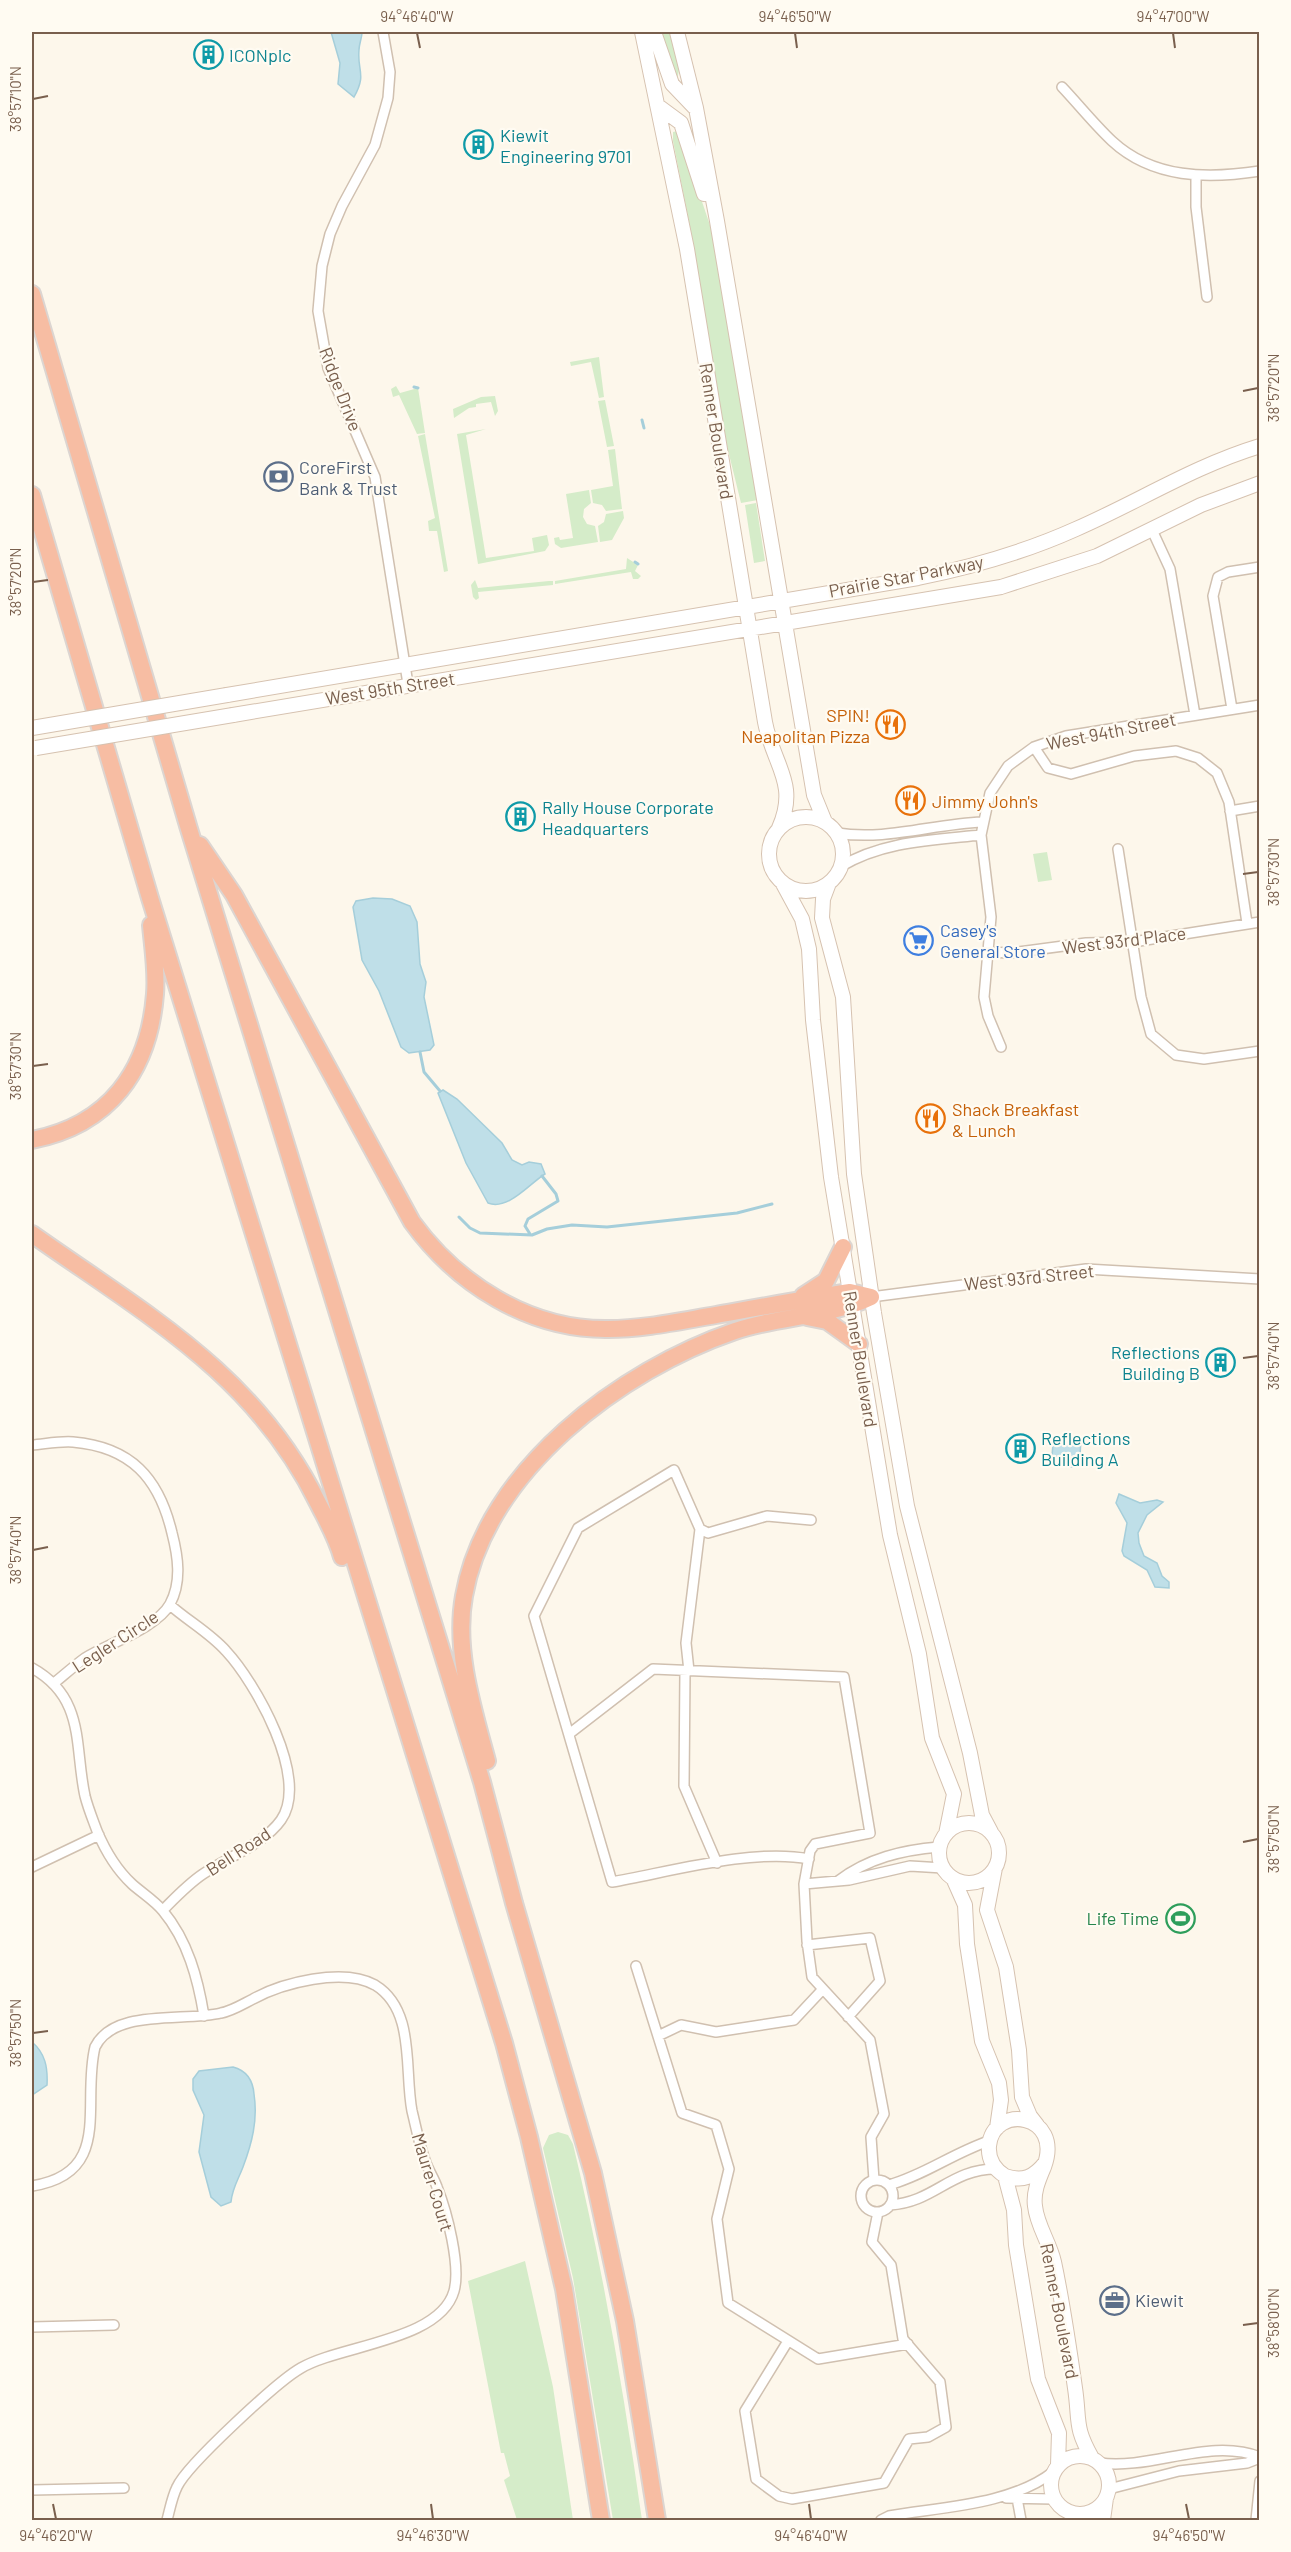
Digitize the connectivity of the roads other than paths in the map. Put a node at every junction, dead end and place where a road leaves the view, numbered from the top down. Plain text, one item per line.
1 (383, 32) edge
2 (642, 32) edge
3 (654, 32) edge
4 (677, 32) edge
5 (1062, 87) dead end
6 (658, 106) junction
7 (696, 108) junction
8 (1260, 171) edge
9 (1196, 177) junction
10 (720, 241) junction
11 (32, 294) edge
12 (1207, 297) dead end
13 (1260, 446) edge
14 (1260, 483) edge
15 (32, 495) edge
16 (1152, 530) junction
17 (1260, 567) edge
18 (780, 599) junction
19 (746, 605) junction
20 (784, 623) junction
21 (749, 630) junction
22 (404, 664) junction
23 (408, 684) junction
24 (1260, 705) edge
25 (1232, 709) junction
26 (1195, 715) junction
27 (32, 728) edge
28 (1034, 747) junction
29 (34, 748) edge
30 (1260, 806) edge
31 (1230, 811) junction
32 (825, 822) junction
33 (981, 822) junction
34 (779, 828) junction
35 (189, 829) junction
36 (837, 833) junction
37 (981, 835) junction
38 (1118, 849) dead end
39 (840, 867) junction
40 (782, 882) junction
41 (829, 883) junction
42 (150, 898) junction
43 (1260, 922) edge
44 (1247, 923) junction
45 (1133, 942) junction
46 (987, 952) junction
47 (1001, 1047) dead end
48 (1260, 1051) edge
49 (32, 1140) edge
50 (32, 1234) edge
51 (843, 1247) junction
52 (1260, 1280) edge
53 (871, 1297) junction
54 (851, 1299) junction
55 (789, 1302) junction
56 (800, 1316) junction
57 (859, 1344) junction
58 (32, 1445) edge
59 (811, 1520) dead end
60 (700, 1529) junction
61 (170, 1605) junction
62 (368, 1607) junction
63 (32, 1668) edge
64 (687, 1671) junction
65 (53, 1684) junction
66 (569, 1734) junction
67 (482, 1782) junction
68 (991, 1832) junction
69 (946, 1833) junction
70 (99, 1835) junction
71 (939, 1847) junction
72 (809, 1859) junction
73 (717, 1863) junction
74 (32, 1867) edge
75 (943, 1868) junction
76 (995, 1868) junction
77 (953, 1878) junction
78 (838, 1881) junction
79 (804, 1884) junction
80 (163, 1910) junction
81 (807, 1946) junction
82 (636, 1966) dead end
83 (823, 1989) junction
84 (204, 2016) junction
85 (848, 2017) junction
86 (658, 2036) junction
87 (1039, 2126) junction
88 (997, 2128) junction
89 (990, 2141) junction
90 (1045, 2163) junction
91 (1000, 2172) junction
92 (874, 2180) junction
93 (889, 2185) junction
94 (32, 2186) edge
95 (890, 2205) junction
96 (878, 2212) junction
97 (114, 2325) dead end
98 (32, 2327) edge
99 (788, 2341) junction
100 (908, 2344) junction
101 (1260, 2458) edge
102 (1096, 2461) junction
103 (1056, 2468) junction
104 (1260, 2481) edge
105 (124, 2488) dead end
106 (32, 2490) edge
107 (1108, 2494) junction
108 (997, 2498) junction
109 (1017, 2498) junction
110 (1056, 2502) junction
111 (167, 2520) edge
112 (601, 2520) edge
113 (657, 2520) edge
114 (880, 2520) edge
115 (1021, 2520) edge
116 (1067, 2520) edge
117 (1103, 2520) edge
118 (1256, 2520) edge

1 - 22 street, Ridge Drive
2 - 6 main road, Renner Boulevard
3 - 7 main road
4 - 7 main road, Renner Boulevard
5 - 9 street
6 - 10 main road
6 - 19 main road, Renner Boulevard
7 - 10 main road, Renner Boulevard
8 - 9 street
9 - 12 street
10 - 18 main road, Renner Boulevard
11 - 35 highway
13 - 18 main road, Prairie Star Parkway
14 - 16 main road, Prairie Star Parkway
15 - 42 highway
16 - 20 main road, Prairie Star Parkway
16 - 26 street
17 - 25 street
18 - 19 main road, Prairie Star Parkway
18 - 20 main road, Renner Boulevard
19 - 21 main road, Renner Boulevard
19 - 22 main road, West 95th Street
20 - 21 main road, Prairie Star Parkway
20 - 32 main road, Renner Boulevard
21 - 23 main road, West 95th Street
21 - 34 main road, Renner Boulevard
22 - 23 street, Ridge Drive
22 - 27 main road, West 95th Street, bridge
23 - 29 main road, West 95th Street, bridge
24 - 25 street, West 94th Street
25 - 26 street, West 94th Street
26 - 28 street, West 94th Street
28 - 31 street
28 - 33 street, West 94th Street
30 - 31 street
31 - 44 street
32 - 34 main road
32 - 36 main road
33 - 36 street
33 - 37 street, West 94th Street
34 - 40 main road
35 - 55 highway
35 - 67 highway
36 - 39 main road
37 - 39 street
37 - 46 street, West 94th Street
38 - 45 street
39 - 41 main road
40 - 41 main road
40 - 51 main road, Renner Boulevard
41 - 53 main road, Renner Boulevard
42 - 49 highway
42 - 62 highway
43 - 44 street, West 93rd Place
44 - 45 street, West 93rd Place
45 - 46 street, West 93rd Place
45 - 48 street
46 - 47 street, West 94th Street
50 - 62 highway
51 - 54 main road, Renner Boulevard
51 - 55 highway
52 - 53 street, West 93rd Street
53 - 54 highway
53 - 68 main road, Renner Boulevard
54 - 55 highway
54 - 56 highway
54 - 57 main road, Renner Boulevard
56 - 57 highway
56 - 67 highway
57 - 69 main road, Renner Boulevard
58 - 61 street, Legler Circle
59 - 60 street
60 - 64 street
60 - 66 street
61 - 65 street, Legler Circle
61 - 80 street, Bell Road
62 - 112 highway
63 - 65 street
64 - 66 street
64 - 72 street
64 - 73 street
65 - 70 street
66 - 73 street
67 - 113 highway
68 - 69 main road
68 - 76 main road
69 - 71 main road
70 - 74 street
70 - 80 street
71 - 75 main road
71 - 78 street
72 - 73 street
72 - 79 street
75 - 77 main road
75 - 78 street
76 - 77 main road
76 - 87 main road
77 - 88 main road
78 - 79 street
79 - 81 street
80 - 84 street
81 - 83 street
81 - 85 street
82 - 86 street
83 - 85 street
83 - 86 street
84 - 94 street, Maurer Court
84 - 111 street, Maurer Court
85 - 92 street
86 - 99 street
87 - 88 main road
87 - 90 main road
88 - 89 main road
89 - 91 main road
89 - 93 street
90 - 91 main road
90 - 102 main road, Renner Boulevard
91 - 95 street
91 - 103 main road, Renner Boulevard
92 - 93 street
92 - 96 street
93 - 95 street
95 - 96 street
96 - 100 street
97 - 98 street
99 - 100 street
99 - 100 street
101 - 102 street
101 - 107 street
102 - 103 main road
102 - 107 main road
103 - 108 street
103 - 110 main road
104 - 118 street
105 - 106 street
107 - 110 main road
107 - 117 main road
108 - 109 street
108 - 114 street
109 - 110 street
109 - 115 street
110 - 116 main road

